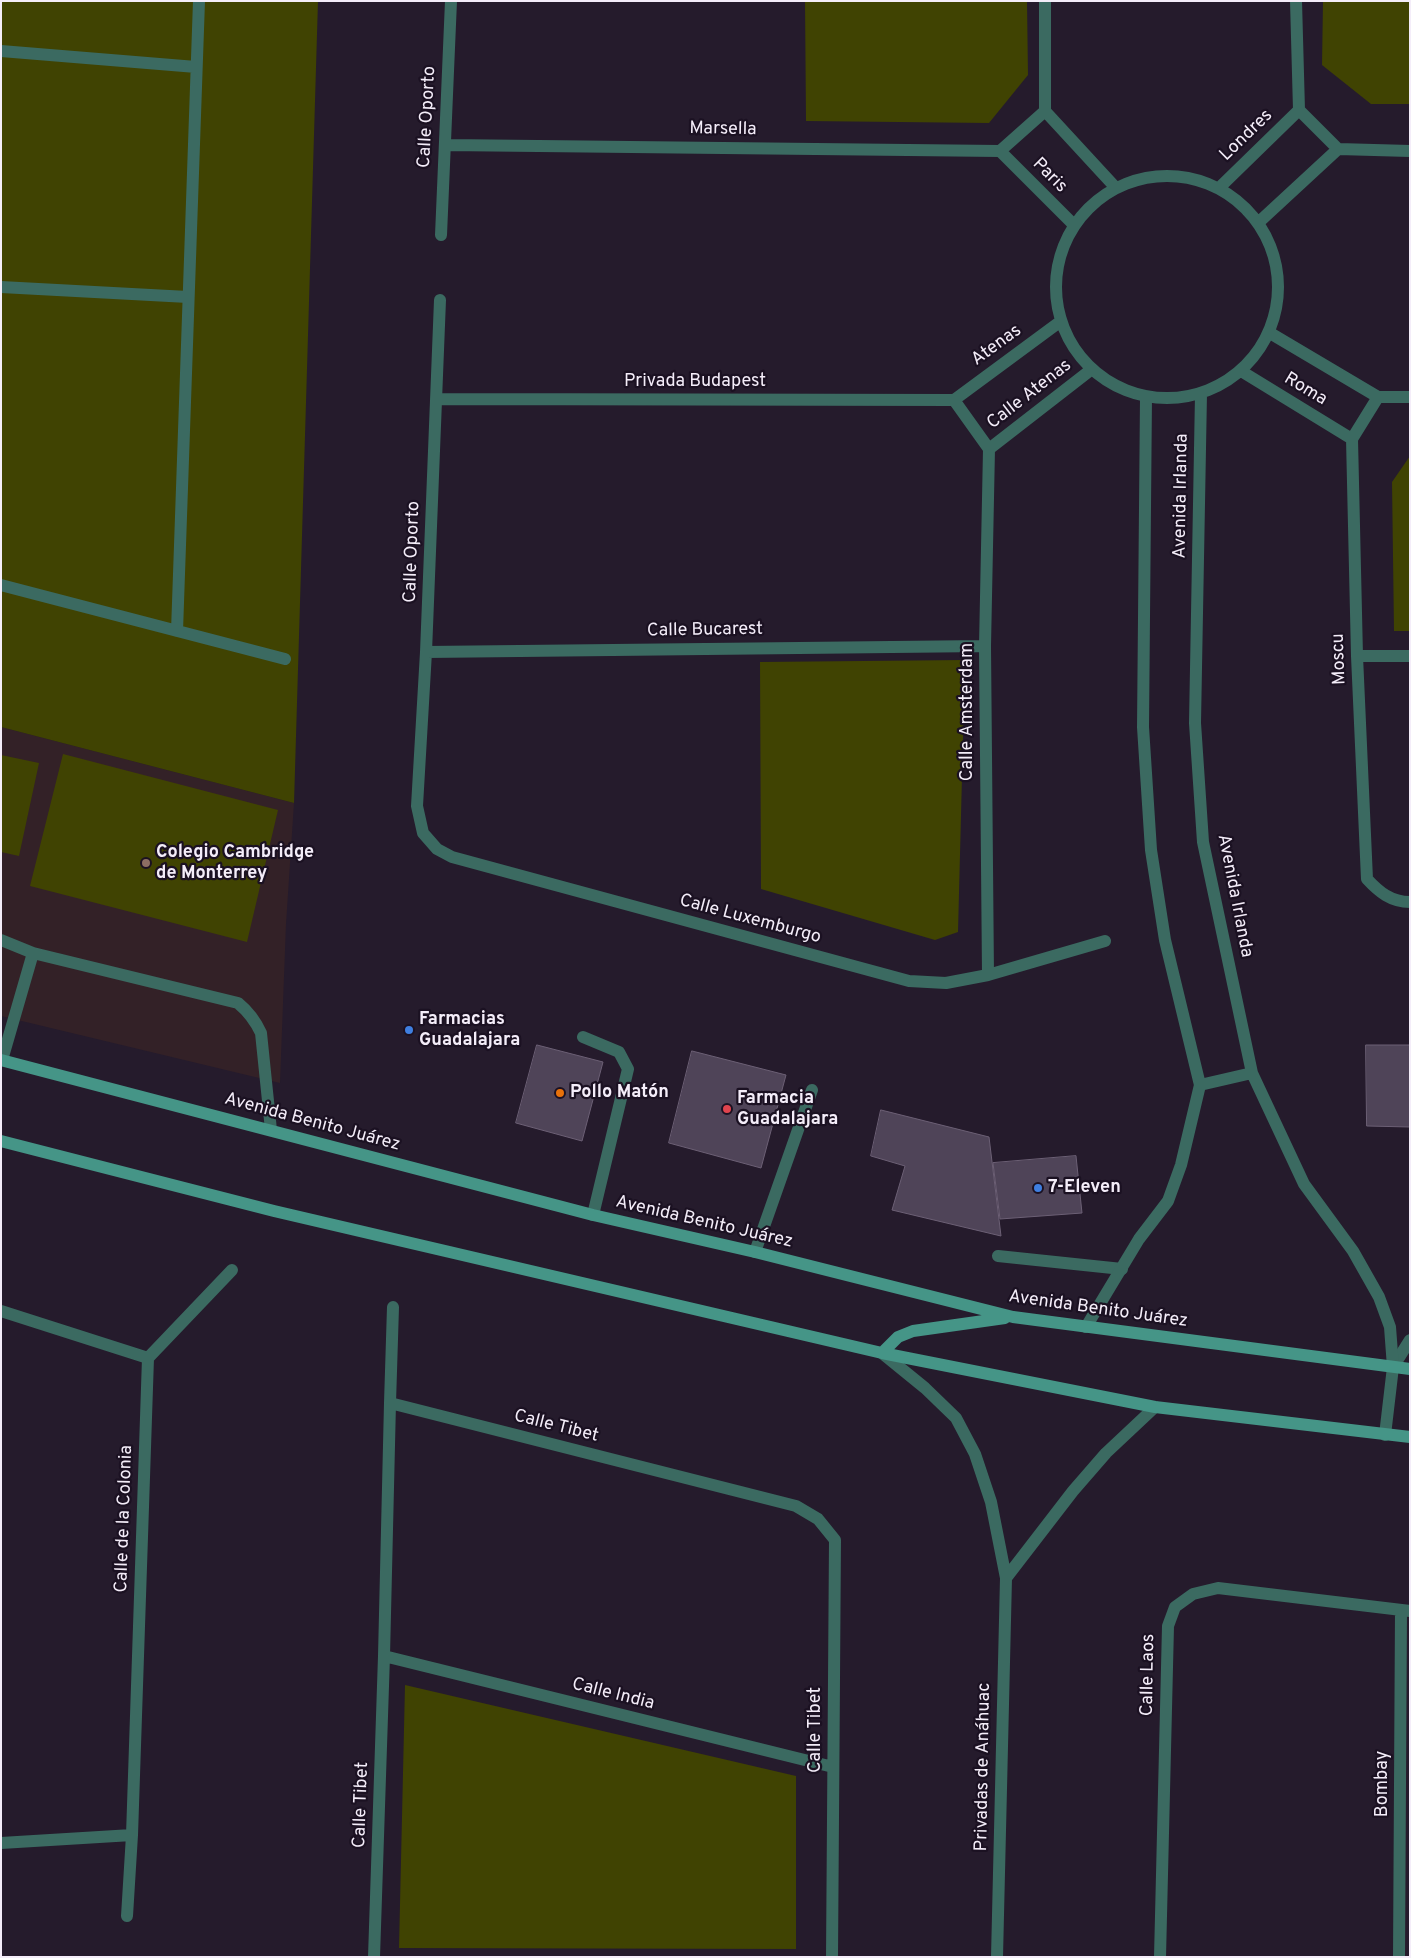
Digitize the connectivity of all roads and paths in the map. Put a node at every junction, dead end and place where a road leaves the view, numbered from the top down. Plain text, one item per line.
1 (198, 1) edge
2 (451, 1) edge
3 (1045, 1) edge
4 (1296, 1) edge
5 (1, 51) edge
6 (196, 67) junction
7 (1299, 110) junction
8 (1045, 111) junction
9 (446, 145) junction
10 (1338, 149) junction
11 (1410, 150) edge
12 (1000, 151) junction
13 (1116, 188) junction
14 (1218, 188) junction
15 (1259, 222) junction
16 (1074, 225) junction
17 (441, 236) dead end
18 (1, 287) edge
19 (188, 297) junction
20 (440, 300) dead end
21 (1060, 321) junction
22 (1270, 333) junction
23 (1092, 370) junction
24 (1241, 372) junction
25 (1201, 394) junction
26 (1146, 397) junction
27 (1378, 397) junction
28 (1410, 398) edge
29 (436, 399) junction
30 (954, 400) junction
31 (1352, 439) junction
32 (989, 449) junction
33 (1, 585) edge
34 (177, 631) junction
35 (985, 646) junction
36 (426, 652) junction
37 (1357, 656) junction
38 (1410, 656) edge
39 (285, 659) dead end
40 (417, 806) joint
41 (1410, 902) edge
42 (1, 940) edge
43 (1105, 941) dead end
44 (33, 953) junction
45 (988, 974) junction
46 (583, 1037) dead end
47 (2, 1060) edge
48 (1252, 1073) junction
49 (1200, 1085) junction
50 (812, 1090) dead end
51 (271, 1130) junction
52 (1, 1141) edge
53 (594, 1215) junction
54 (755, 1252) junction
55 (998, 1256) dead end
56 (1122, 1269) junction
57 (232, 1270) dead end
58 (393, 1308) dead end
59 (1, 1311) edge
60 (1012, 1316) junction
61 (1086, 1327) junction
62 (1410, 1340) edge
63 (882, 1353) junction
64 (148, 1358) junction
65 (1392, 1367) junction
66 (1410, 1369) edge
67 (390, 1402) junction
68 (1155, 1407) junction
69 (1385, 1435) junction
70 (1410, 1437) edge
71 (1006, 1578) junction
72 (1406, 1611) edge
73 (384, 1656) junction
74 (833, 1767) junction
75 (132, 1835) junction
76 (1, 1843) edge
77 (127, 1916) dead end
78 (374, 1957) edge
79 (832, 1957) edge
80 (997, 1957) edge
81 (1160, 1957) edge
82 (1400, 1957) edge

1 - 6 street
2 - 9 street, Calle Oporto
3 - 8 street
4 - 7 street
5 - 6 street
6 - 19 street
7 - 10 street
7 - 14 street, Londres
8 - 12 street
8 - 13 street
9 - 12 street, Marsella
9 - 17 street, Calle Oporto
10 - 11 street
10 - 15 street
12 - 16 street, Paris
13 - 14 street
13 - 16 street
14 - 15 street
15 - 22 street
16 - 21 street
18 - 19 street
19 - 34 street
20 - 29 street, Calle Oporto
21 - 23 street
21 - 30 street, Atenas
22 - 24 street
22 - 27 street, Roma
23 - 26 street
23 - 32 street, Calle Atenas
24 - 25 street
24 - 31 street, Roma
25 - 26 street
25 - 48 street, Avenida Irlanda
26 - 49 street, Avenida Irlanda
27 - 28 street
27 - 31 street
29 - 30 street, Privada Budapest
29 - 36 street, Calle Oporto
30 - 32 street
31 - 37 street, Moscu
32 - 35 street, Calle Amsterdam
33 - 34 street
34 - 39 street
35 - 36 street, Calle Bucarest
35 - 45 street, Calle Amsterdam
36 - 40 street, Calle Oporto
37 - 38 street
37 - 41 street, Moscu
40 - 45 street, Calle Luxemburgo
42 - 44 street
43 - 45 street, Calle Luxemburgo
44 - 47 street
44 - 51 street
46 - 53 street
47 - 51 main road, Avenida Benito Juárez
48 - 49 street
48 - 65 street, Avenida Irlanda
49 - 56 street, Avenida Irlanda
50 - 54 street
51 - 53 main road, Avenida Benito Juárez
52 - 63 main road
53 - 54 main road, Avenida Benito Juárez
54 - 60 main road, Avenida Benito Juárez
55 - 56 street
56 - 61 street, Avenida Irlanda
57 - 64 street
58 - 67 street
59 - 64 street
60 - 61 main road, Avenida Benito Juárez
60 - 63 main road
61 - 65 main road, Avenida Benito Juárez
62 - 65 street
63 - 68 main road
63 - 71 street, Privadas de Anáhuac
64 - 75 street, Calle de la Colonia
65 - 66 main road, Avenida Benito Juárez
65 - 69 street, Avenida Irlanda
67 - 73 street, Calle Tibet
67 - 74 street, Calle Tibet
68 - 69 main road
68 - 71 street
69 - 70 main road
71 - 80 street, Privadas de Anáhuac
72 - 81 street, Calle Laos
72 - 82 street, Bombay
73 - 74 street, Calle India
73 - 78 street, Calle Tibet
74 - 79 street, Calle Tibet
75 - 76 street
75 - 77 street, Calle de la Colonia

